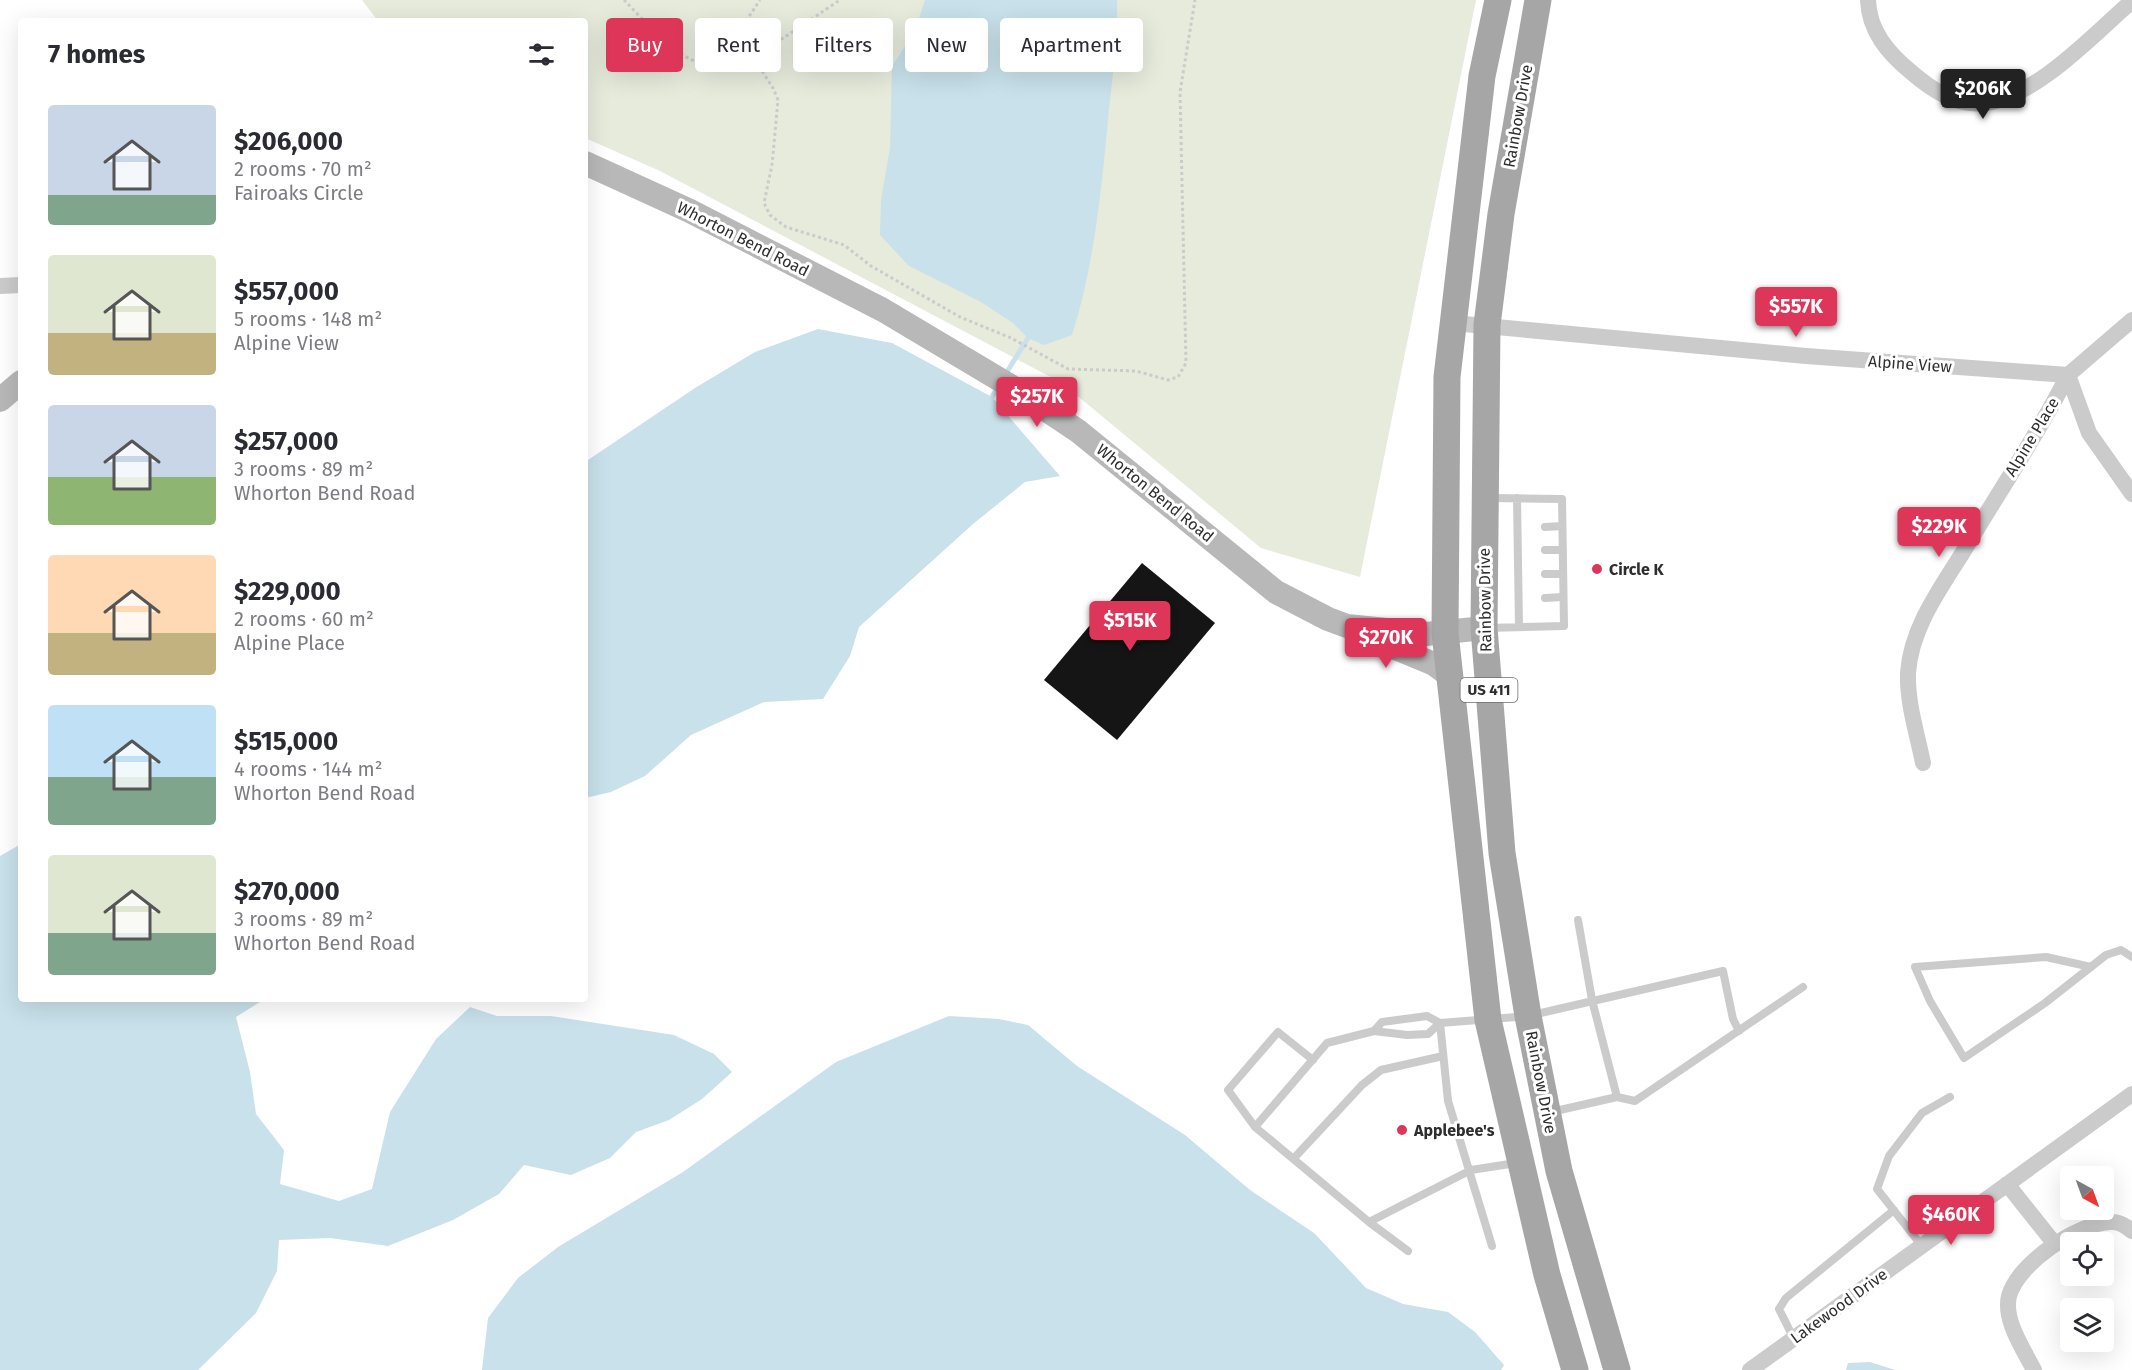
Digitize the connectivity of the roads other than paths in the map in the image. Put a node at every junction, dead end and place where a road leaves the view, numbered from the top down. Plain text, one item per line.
1 (1498, 0) edge
2 (1538, 0) edge
3 (1868, 0) edge
4 (2132, 2) edge
5 (588, 165) edge
6 (18, 285) edge
7 (0, 286) edge
8 (2132, 320) edge
9 (1453, 324) junction
10 (1487, 325) junction
11 (2068, 375) junction
12 (18, 385) edge
13 (0, 400) edge
14 (2132, 494) edge
15 (1484, 498) junction
16 (1517, 498) junction
17 (1562, 526) junction
18 (1545, 527) dead end
19 (1545, 550) dead end
20 (1563, 550) junction
21 (1545, 574) dead end
22 (1563, 574) junction
23 (1545, 597) dead end
24 (1563, 597) junction
25 (1347, 626) junction
26 (1519, 626) junction
27 (1484, 628) junction
28 (1444, 633) junction
29 (1449, 675) junction
30 (1923, 763) dead end
31 (1578, 920) dead end
32 (2132, 957) edge
33 (2091, 967) junction
34 (1803, 987) dead end
35 (1592, 1000) junction
36 (1528, 1016) junction
37 (1488, 1020) junction
38 (1440, 1023) junction
39 (1739, 1030) junction
40 (1374, 1031) junction
41 (1443, 1056) junction
42 (1313, 1059) junction
43 (2132, 1094) edge
44 (1617, 1097) junction
45 (1950, 1097) dead end
46 (1547, 1113) junction
47 (1255, 1127) junction
48 (1294, 1157) junction
49 (1521, 1162) junction
50 (1471, 1170) junction
51 (2007, 1184) junction
52 (1894, 1210) junction
53 (1369, 1222) junction
54 (2132, 1231) edge
55 (2054, 1243) junction
56 (1492, 1245) dead end
57 (1922, 1245) junction
58 (1408, 1251) dead end
59 (1794, 1339) junction
60 (1575, 1370) edge
61 (1617, 1370) edge
62 (1750, 1370) edge
63 (2034, 1370) edge

1 - 9 main road, US 411
2 - 10 main road, Rainbow Drive / US 411
3 - 4 street
5 - 25 main road, Whorton Bend Road
6 - 7 street
8 - 11 street
9 - 10 street, Alpine View
9 - 28 main road, US 411
10 - 11 street, Alpine View
10 - 15 main road, Rainbow Drive / US 411
11 - 14 street
11 - 30 street, Alpine Place
12 - 13 main road
15 - 16 lane
15 - 27 main road, Rainbow Drive / US 411
16 - 17 lane
16 - 26 lane
17 - 18 lane
17 - 20 lane
19 - 20 lane
20 - 22 lane
21 - 22 lane
22 - 24 lane
23 - 24 lane
24 - 26 lane
25 - 28 main road, Whorton Bend Road
25 - 29 main road
26 - 27 lane
27 - 28 main road, Whorton Bend Road
27 - 36 main road, Rainbow Drive / US 411
28 - 29 main road, US 411
29 - 37 main road, US 411
31 - 35 lane
32 - 33 lane
33 - 33 lane
34 - 39 lane
35 - 36 lane
35 - 39 lane
35 - 44 lane
36 - 37 lane
36 - 46 main road, Rainbow Drive / US 411
37 - 38 lane
37 - 49 main road, US 411
38 - 40 lane
38 - 40 lane
38 - 41 lane
39 - 44 lane
40 - 42 lane
41 - 48 lane
41 - 50 lane
42 - 47 lane
42 - 47 lane
43 - 51 street, Lakewood Drive
44 - 46 lane
45 - 52 lane
46 - 61 main road, Rainbow Drive / US 411
47 - 48 lane
48 - 53 lane
49 - 50 lane
49 - 60 main road, US 411
50 - 53 lane
50 - 56 lane
51 - 55 street
51 - 57 street, Lakewood Drive
52 - 57 lane
52 - 59 lane
53 - 58 lane
54 - 55 street
55 - 63 street
57 - 59 street, Lakewood Drive
59 - 62 street, Lakewood Drive

